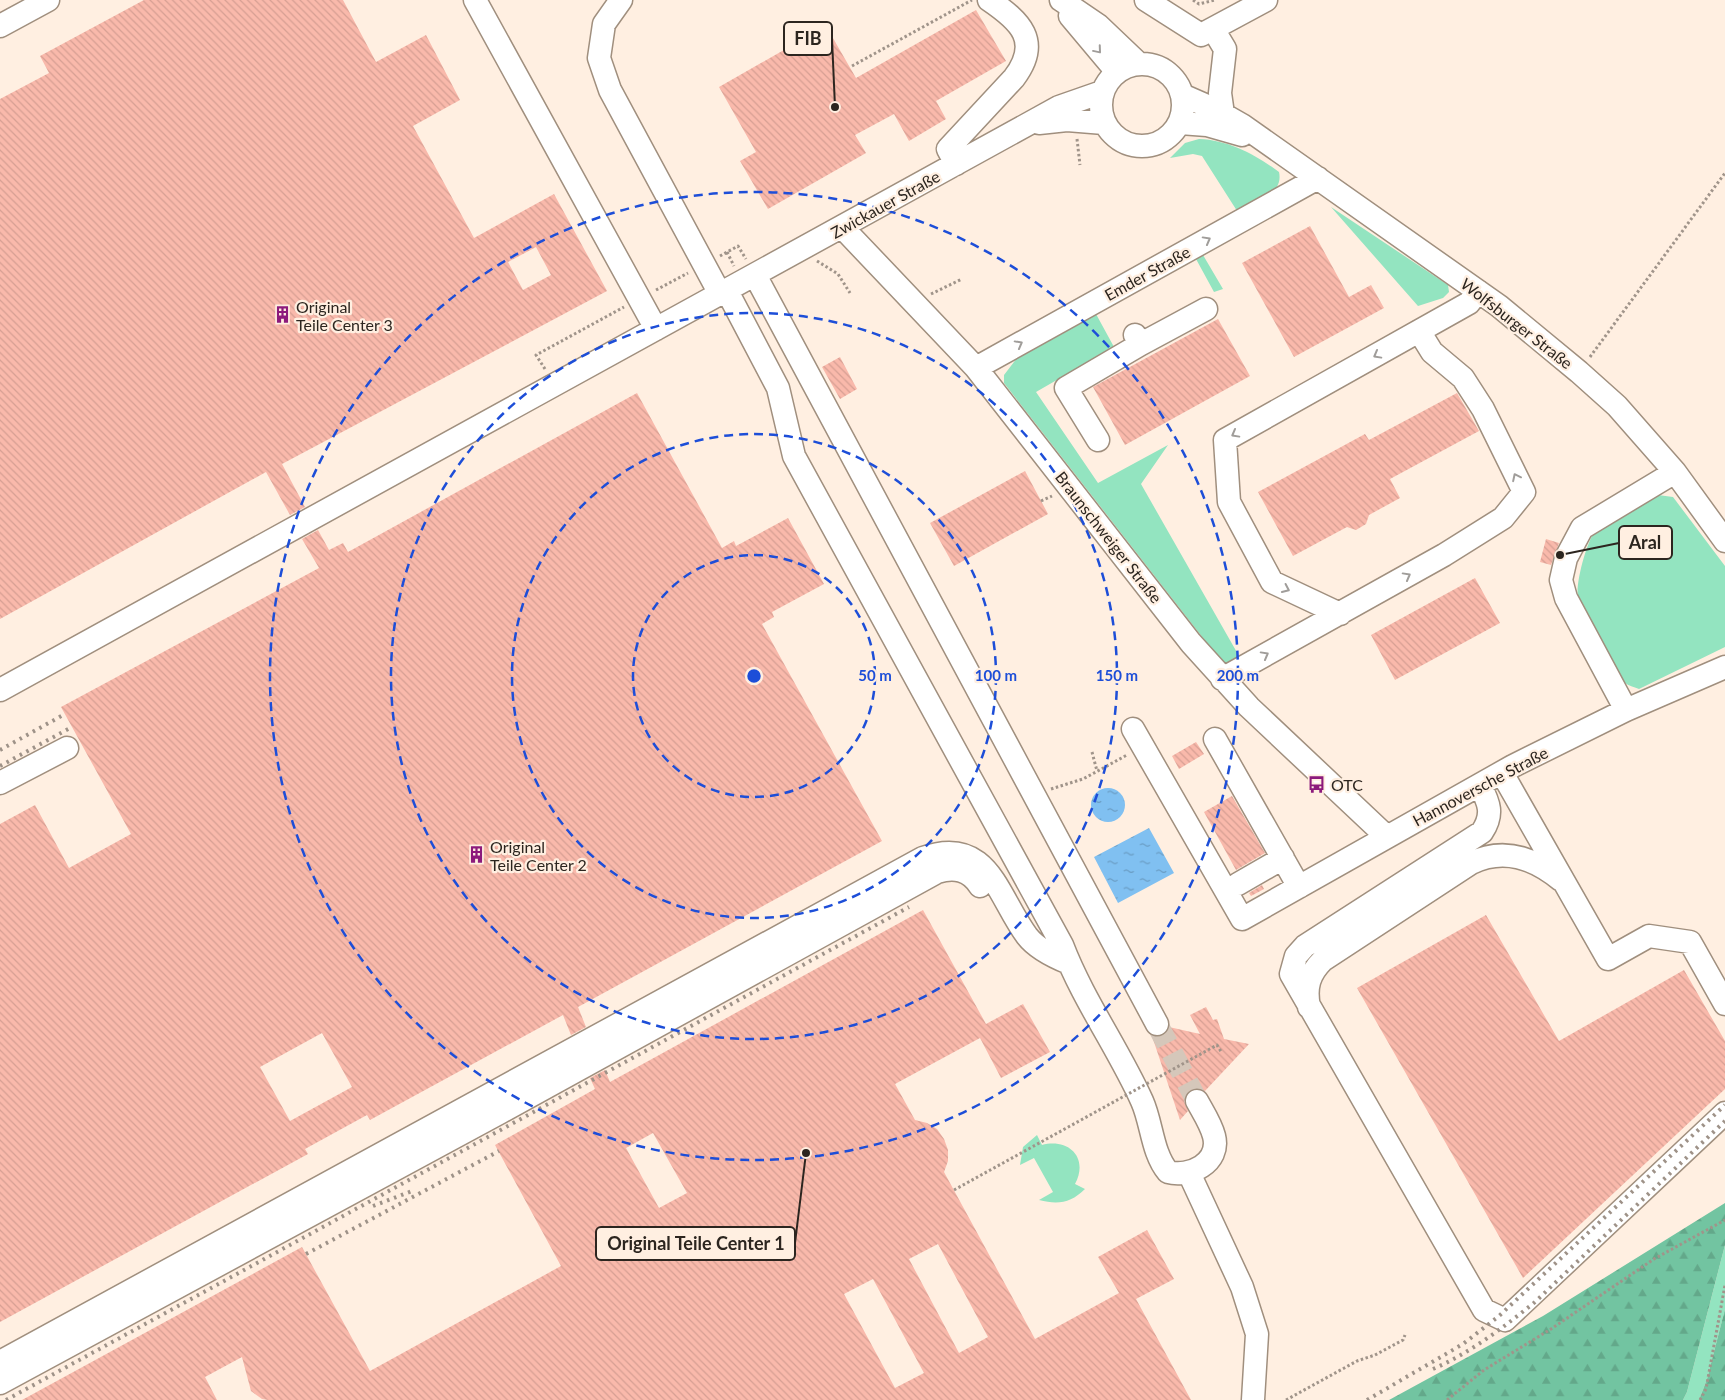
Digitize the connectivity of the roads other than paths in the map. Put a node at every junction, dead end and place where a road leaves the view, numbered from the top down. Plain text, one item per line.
1 (48, 0) edge
2 (475, 0) edge
3 (621, 0) edge
4 (989, 0) edge
5 (1057, 0) edge
6 (1061, 0) edge
7 (1146, 0) edge
8 (1266, 0) edge
9 (0, 26) edge
10 (1213, 29) junction
11 (1139, 64) junction
12 (1117, 72) junction
13 (1102, 92) junction
14 (1182, 95) junction
15 (1223, 114) junction
16 (1033, 123) junction
17 (1104, 123) junction
18 (1180, 123) junction
19 (1271, 146) junction
20 (956, 164) junction
21 (1318, 178) junction
22 (842, 227) junction
23 (734, 286) junction
24 (1478, 291) junction
25 (1206, 309) dead end
26 (656, 329) junction
27 (1419, 331) junction
28 (976, 368) junction
29 (1098, 440) dead end
30 (1675, 472) junction
31 (1725, 541) edge
32 (1340, 614) junction
33 (1725, 667) edge
34 (1222, 679) junction
35 (0, 690) edge
36 (1626, 710) junction
37 (1138, 738) road end
38 (1215, 740) dead end
39 (66, 748) dead end
40 (1502, 773) junction
41 (0, 783) edge
42 (1480, 785) junction
43 (1387, 837) junction
44 (1282, 858) junction
45 (1564, 882) junction
46 (1238, 884) dead end
47 (1299, 887) junction
48 (1028, 937) junction
49 (1069, 963) junction
50 (1725, 1004) edge
51 (1309, 1008) junction
52 (1157, 1024) tunnel mouth
53 (527, 1075) junction
54 (1197, 1100) tunnel mouth
55 (501, 1112) junction
56 (1725, 1113) edge
57 (1189, 1173) junction
58 (0, 1362) edge
59 (0, 1383) edge
60 (1253, 1400) edge

1 - 9 street
2 - 26 street
3 - 23 street
4 - 20 street
5 -> 12 street
6 - 11 street
7 - 10 street
8 - 10 street
10 - 15 street
11 - 12 street
11 - 14 street
12 - 13 street
13 - 16 street, Zwickauer Straße
13 - 17 street
14 - 15 street, Wolfsburger Straße
14 - 18 street
15 - 19 street, Wolfsburger Straße
16 - 17 street, Zwickauer Straße
16 - 20 street, Zwickauer Straße
17 - 18 street
18 - 19 street, Wolfsburger Straße
19 - 21 street, Wolfsburger Straße
20 - 22 street, Zwickauer Straße
21 - 24 street, Wolfsburger Straße
28 -> 21 street, Emder Straße
22 - 23 street, Zwickauer Straße
22 - 28 street, Braunschweiger Straße
23 - 26 street, Zwickauer Straße
23 - 49 street
23 - 52 street
24 - 27 street
24 - 30 street, Wolfsburger Straße
25 - 29 street
26 - 35 street, Zwickauer Straße
32 -> 27 street
27 -> 32 street
28 - 34 street, Braunschweiger Straße
30 - 31 street, Wolfsburger Straße
30 - 36 street
34 -> 32 street
33 - 36 street, Hannoversche Straße
34 - 43 street, Braunschweiger Straße
36 - 40 street, Hannoversche Straße
37 - 47 street, Hannoversche Straße
38 - 44 street
39 - 41 street
40 - 42 street, Hannoversche Straße
40 - 45 street
42 - 43 street, Hannoversche Straße
42 - 51 street
43 - 47 street, Hannoversche Straße
44 - 46 street
44 - 47 street
45 - 50 street
45 - 51 street
48 - 49 street
48 - 53 street
48 - 55 street
49 - 57 street
51 - 56 street
53 - 55 street
53 - 58 street
54 - 57 street
55 - 59 street
57 - 60 street

